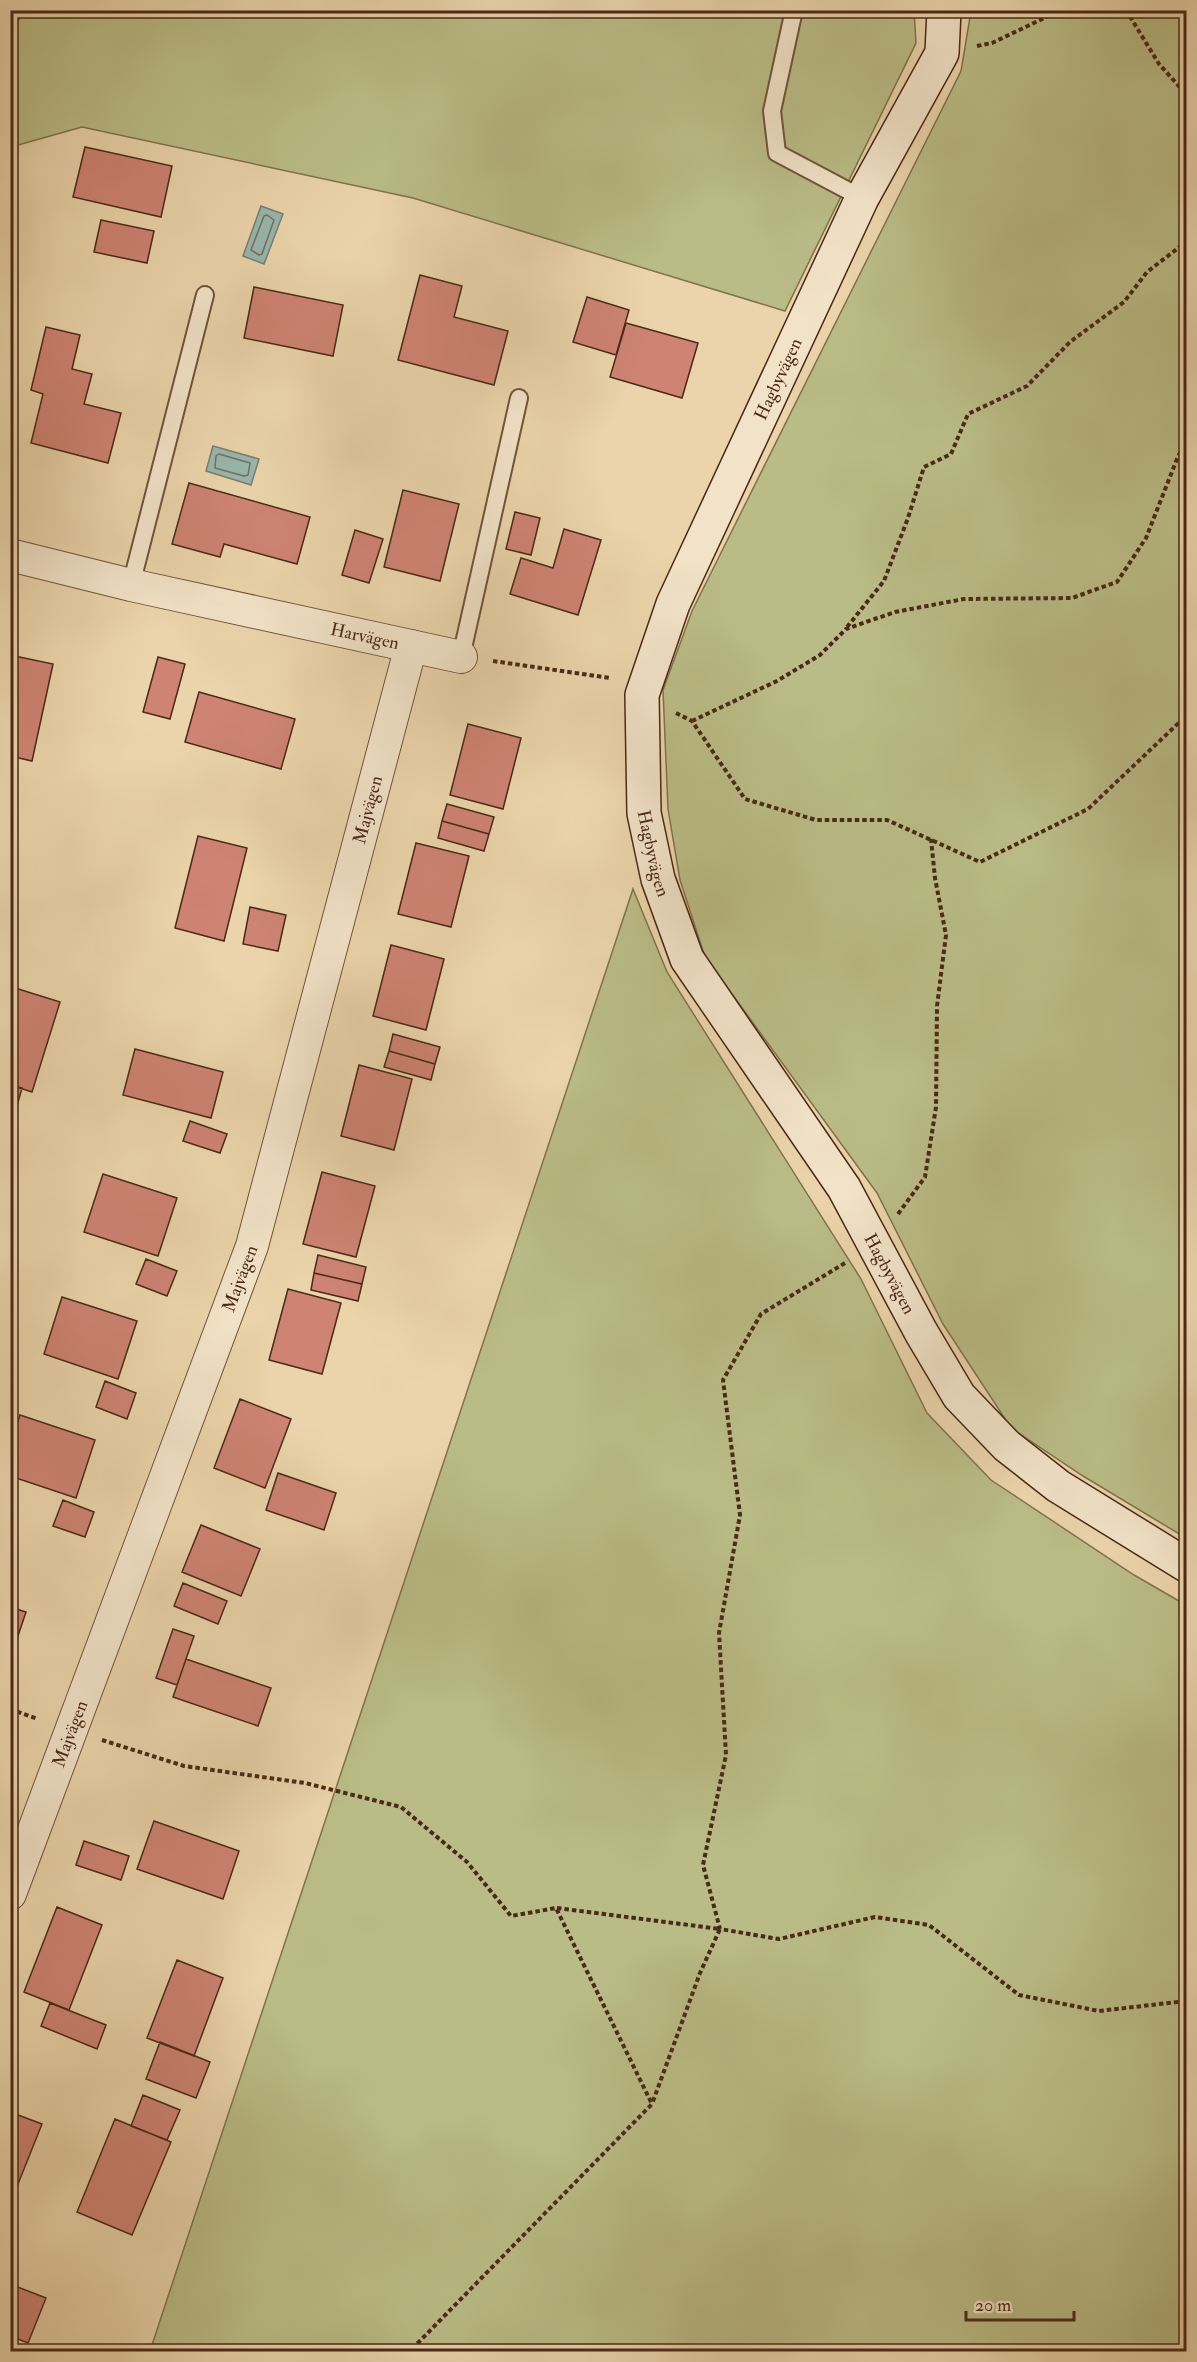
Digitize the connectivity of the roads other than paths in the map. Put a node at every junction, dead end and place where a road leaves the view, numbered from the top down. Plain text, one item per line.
1 (794, 10) edge
2 (944, 10) edge
3 (862, 198) junction
4 (205, 295) dead end
5 (519, 398) dead end
6 (10, 555) edge
7 (131, 585) junction
8 (411, 646) junction
9 (461, 657) joint
10 (1186, 1565) edge
11 (10, 1893) edge

1 - 3 lane
2 - 3 street, Hagbyvägen
3 - 10 street, Hagbyvägen
4 - 7 lane
5 - 9 lane
6 - 7 street, Harvägen
7 - 8 street, Harvägen
8 - 9 street, Harvägen
8 - 11 street, Majvägen

